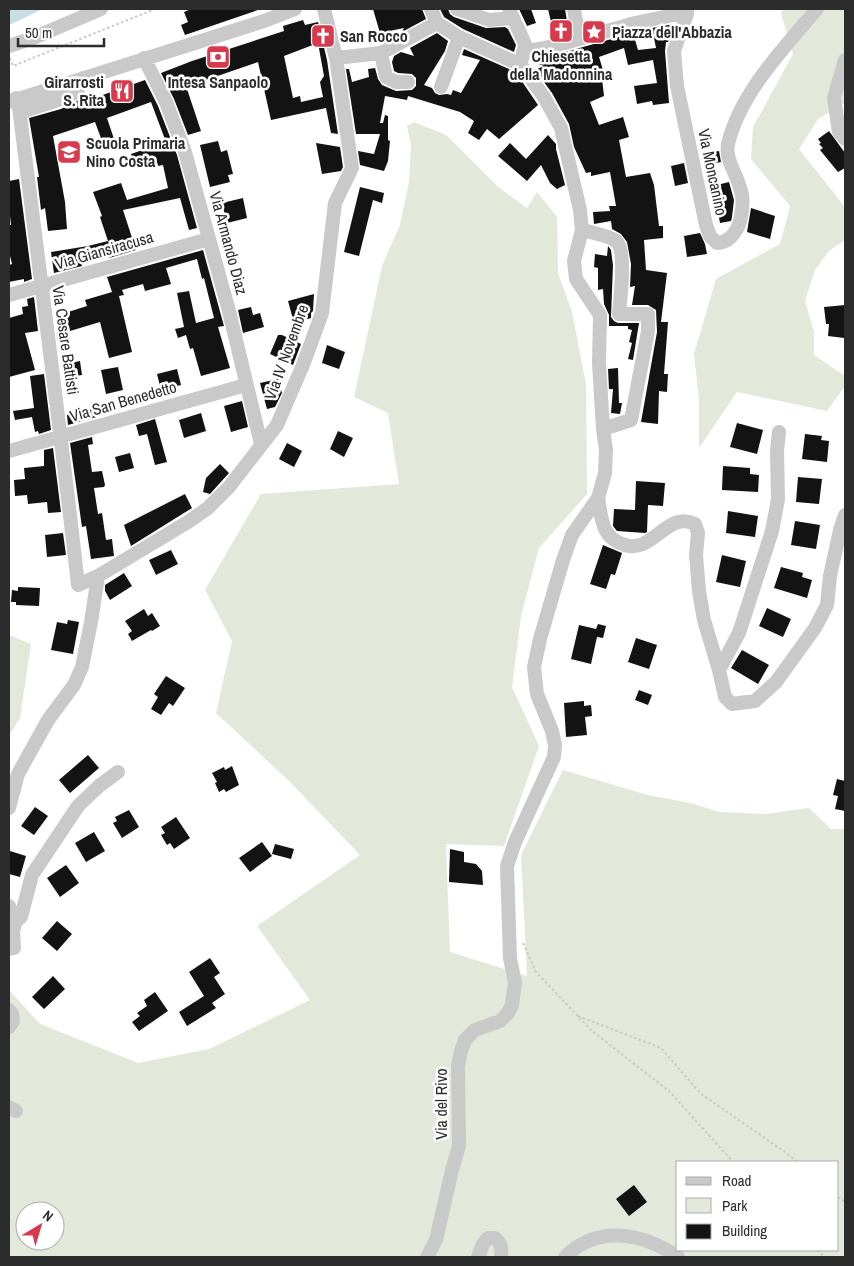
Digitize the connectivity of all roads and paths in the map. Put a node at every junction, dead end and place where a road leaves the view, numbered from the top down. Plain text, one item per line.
1 (101, 9) edge
2 (156, 9) edge
3 (295, 9) edge
4 (324, 9) edge
5 (430, 9) edge
6 (457, 9) edge
7 (574, 9) edge
8 (817, 9) edge
9 (682, 11) edge
10 (511, 14) edge
11 (437, 23) junction
12 (459, 37) junction
13 (583, 38) junction
14 (9, 46) edge
15 (9, 53) edge
16 (381, 53) junction
17 (144, 58) junction
18 (336, 58) junction
19 (522, 58) junction
20 (845, 60) edge
21 (408, 82) dead end
22 (441, 87) dead end
23 (12, 98) edge
24 (845, 139) edge
25 (582, 230) junction
26 (209, 239) junction
27 (41, 286) junction
28 (9, 295) edge
29 (246, 385) junction
30 (603, 428) junction
31 (779, 432) dead end
32 (62, 437) junction
33 (261, 444) junction
34 (9, 451) edge
35 (598, 498) junction
36 (845, 515) edge
37 (98, 576) junction
38 (78, 585) joint
39 (719, 670) junction
40 (118, 772) dead end
41 (9, 808) edge
42 (9, 906) edge
43 (16, 921) junction
44 (520, 938) dead end
45 (9, 949) edge
46 (9, 1010) edge
47 (577, 1015) junction
48 (9, 1027) edge
49 (732, 1161) edge
50 (796, 1161) edge
51 (427, 1257) edge
52 (478, 1257) edge
53 (501, 1257) edge
54 (565, 1257) edge
55 (678, 1257) edge

1 - 14 street
2 - 15 path
3 - 17 street
4 - 18 street, Via IV Novembre
5 - 11 street
6 - 10 street
7 - 13 street
8 - 9 street, Via Moncanino
9 - 13 street
10 - 19 street
11 - 12 street
11 - 16 street
12 - 19 street
12 - 22 street
13 - 19 street
16 - 18 street
16 - 21 street
17 - 23 street
17 - 26 street, Via Armando Diaz
18 - 33 street, Via IV Novembre
19 - 25 street
20 - 24 street
23 - 27 street, Via Cesare Battisti
25 - 30 street
25 - 30 street
26 - 27 street, Via Giansiracusa
26 - 29 street, Via Armando Diaz
27 - 28 street, Via Giansiracusa
27 - 32 street, Via Cesare Battisti
29 - 32 street, Via San Benedetto
29 - 33 street, Via Armando Diaz
30 - 35 street
31 - 39 street
32 - 34 street, Via San Benedetto
32 - 38 street, Via Cesare Battisti
33 - 37 street, Via IV Novembre
35 - 39 street
35 - 51 street, Via del Rivo
36 - 39 street
37 - 38 street, Via IV Novembre
37 - 41 street
40 - 43 street
42 - 43 street
43 - 45 street
44 - 47 path
46 - 48 street
47 - 49 path
47 - 50 path
52 - 53 street
54 - 55 street

